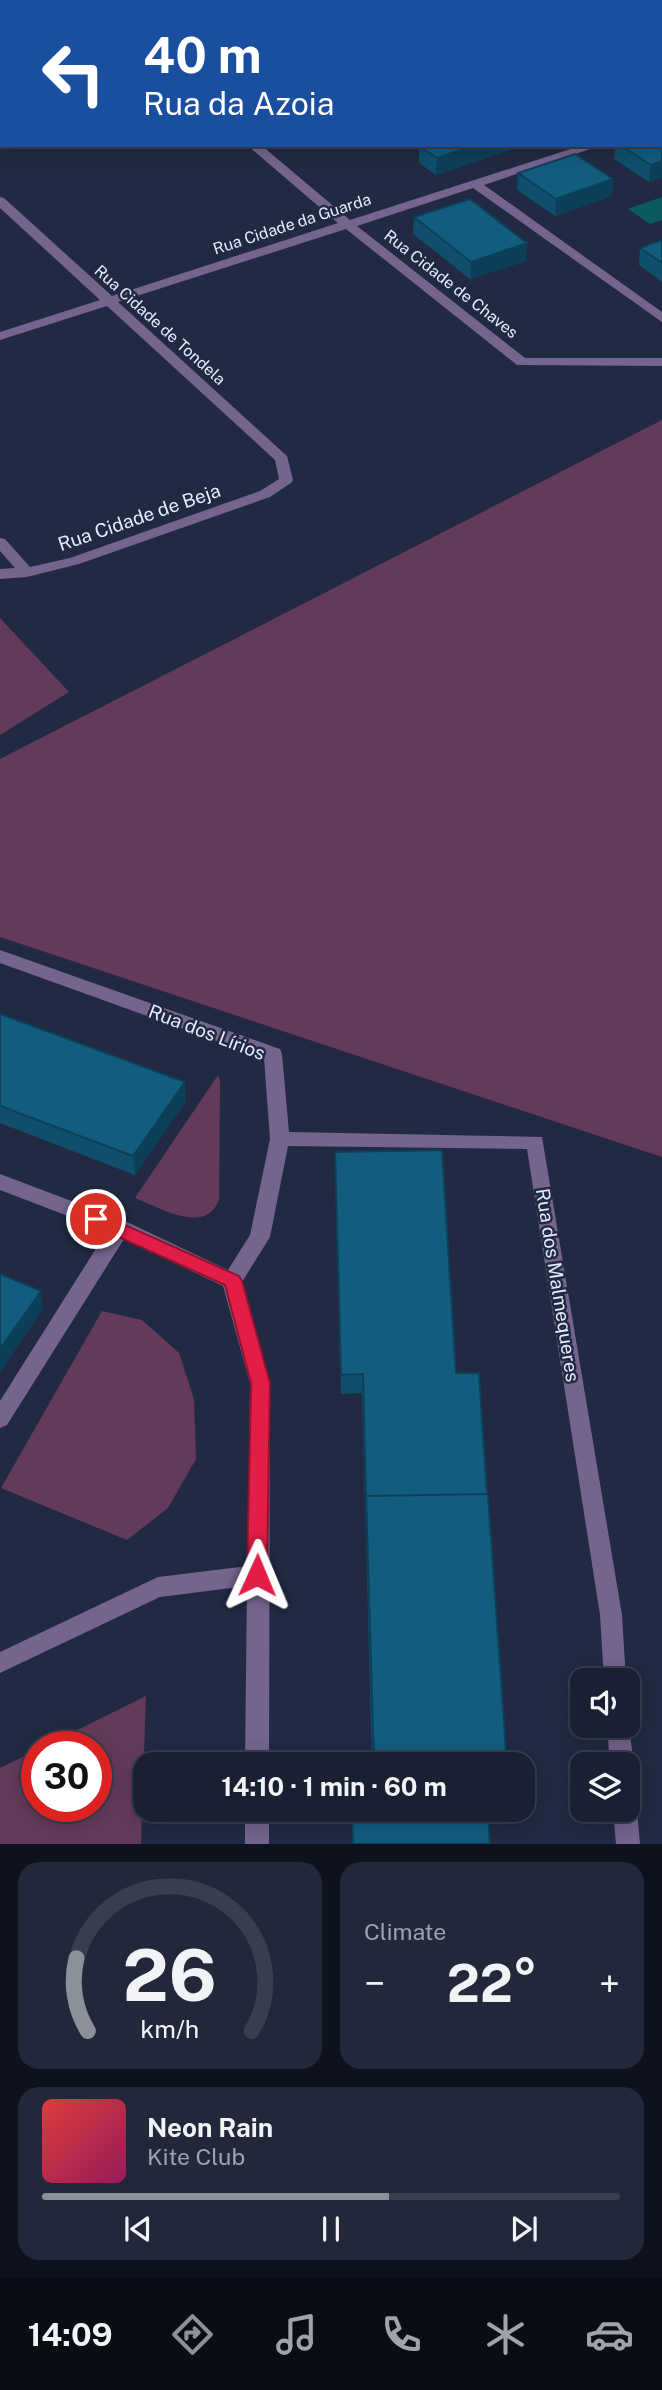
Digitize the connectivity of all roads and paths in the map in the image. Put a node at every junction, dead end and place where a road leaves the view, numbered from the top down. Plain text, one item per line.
1 (255, 147) edge
2 (562, 147) edge
3 (590, 147) edge
4 (571, 153) junction
5 (475, 184) junction
6 (0, 201) edge
7 (348, 225) junction
8 (107, 301) junction
9 (662, 318) edge
10 (0, 336) edge
11 (662, 362) edge
12 (286, 480) joint
13 (0, 542) edge
14 (27, 572) junction
15 (0, 574) edge
16 (0, 956) edge
17 (280, 1139) junction
18 (0, 1182) edge
19 (120, 1228) junction
20 (233, 1281) junction
21 (0, 1419) edge
22 (257, 1575) junction
23 (0, 1663) edge
24 (614, 1668) edge
25 (257, 1752) edge
26 (257, 1822) edge
27 (626, 1822) edge
28 (257, 1844) edge
29 (628, 1844) edge

1 - 7 street, Rua Cidade de Chaves
2 - 4 street
3 - 4 street, Rua Cidade da Guarda
4 - 5 street, Rua Cidade da Guarda
5 - 7 street, Rua Cidade da Guarda
5 - 9 street
6 - 8 street, Rua Cidade de Tondela
7 - 8 street, Rua Cidade da Guarda
7 - 11 street, Rua Cidade de Chaves
8 - 10 street, Rua Cidade da Guarda
8 - 12 street, Rua Cidade de Tondela
12 - 14 street, Rua Cidade de Beja
13 - 14 street
14 - 15 street, Rua Cidade de Beja
16 - 17 street, Rua dos Lírios
17 - 20 street, Rua dos Lírios
17 - 24 street, Rua dos Malmequeres
18 - 19 street
19 - 20 street
19 - 21 street
20 - 22 street
22 - 23 street
22 - 25 street
26 - 28 street
27 - 29 street

